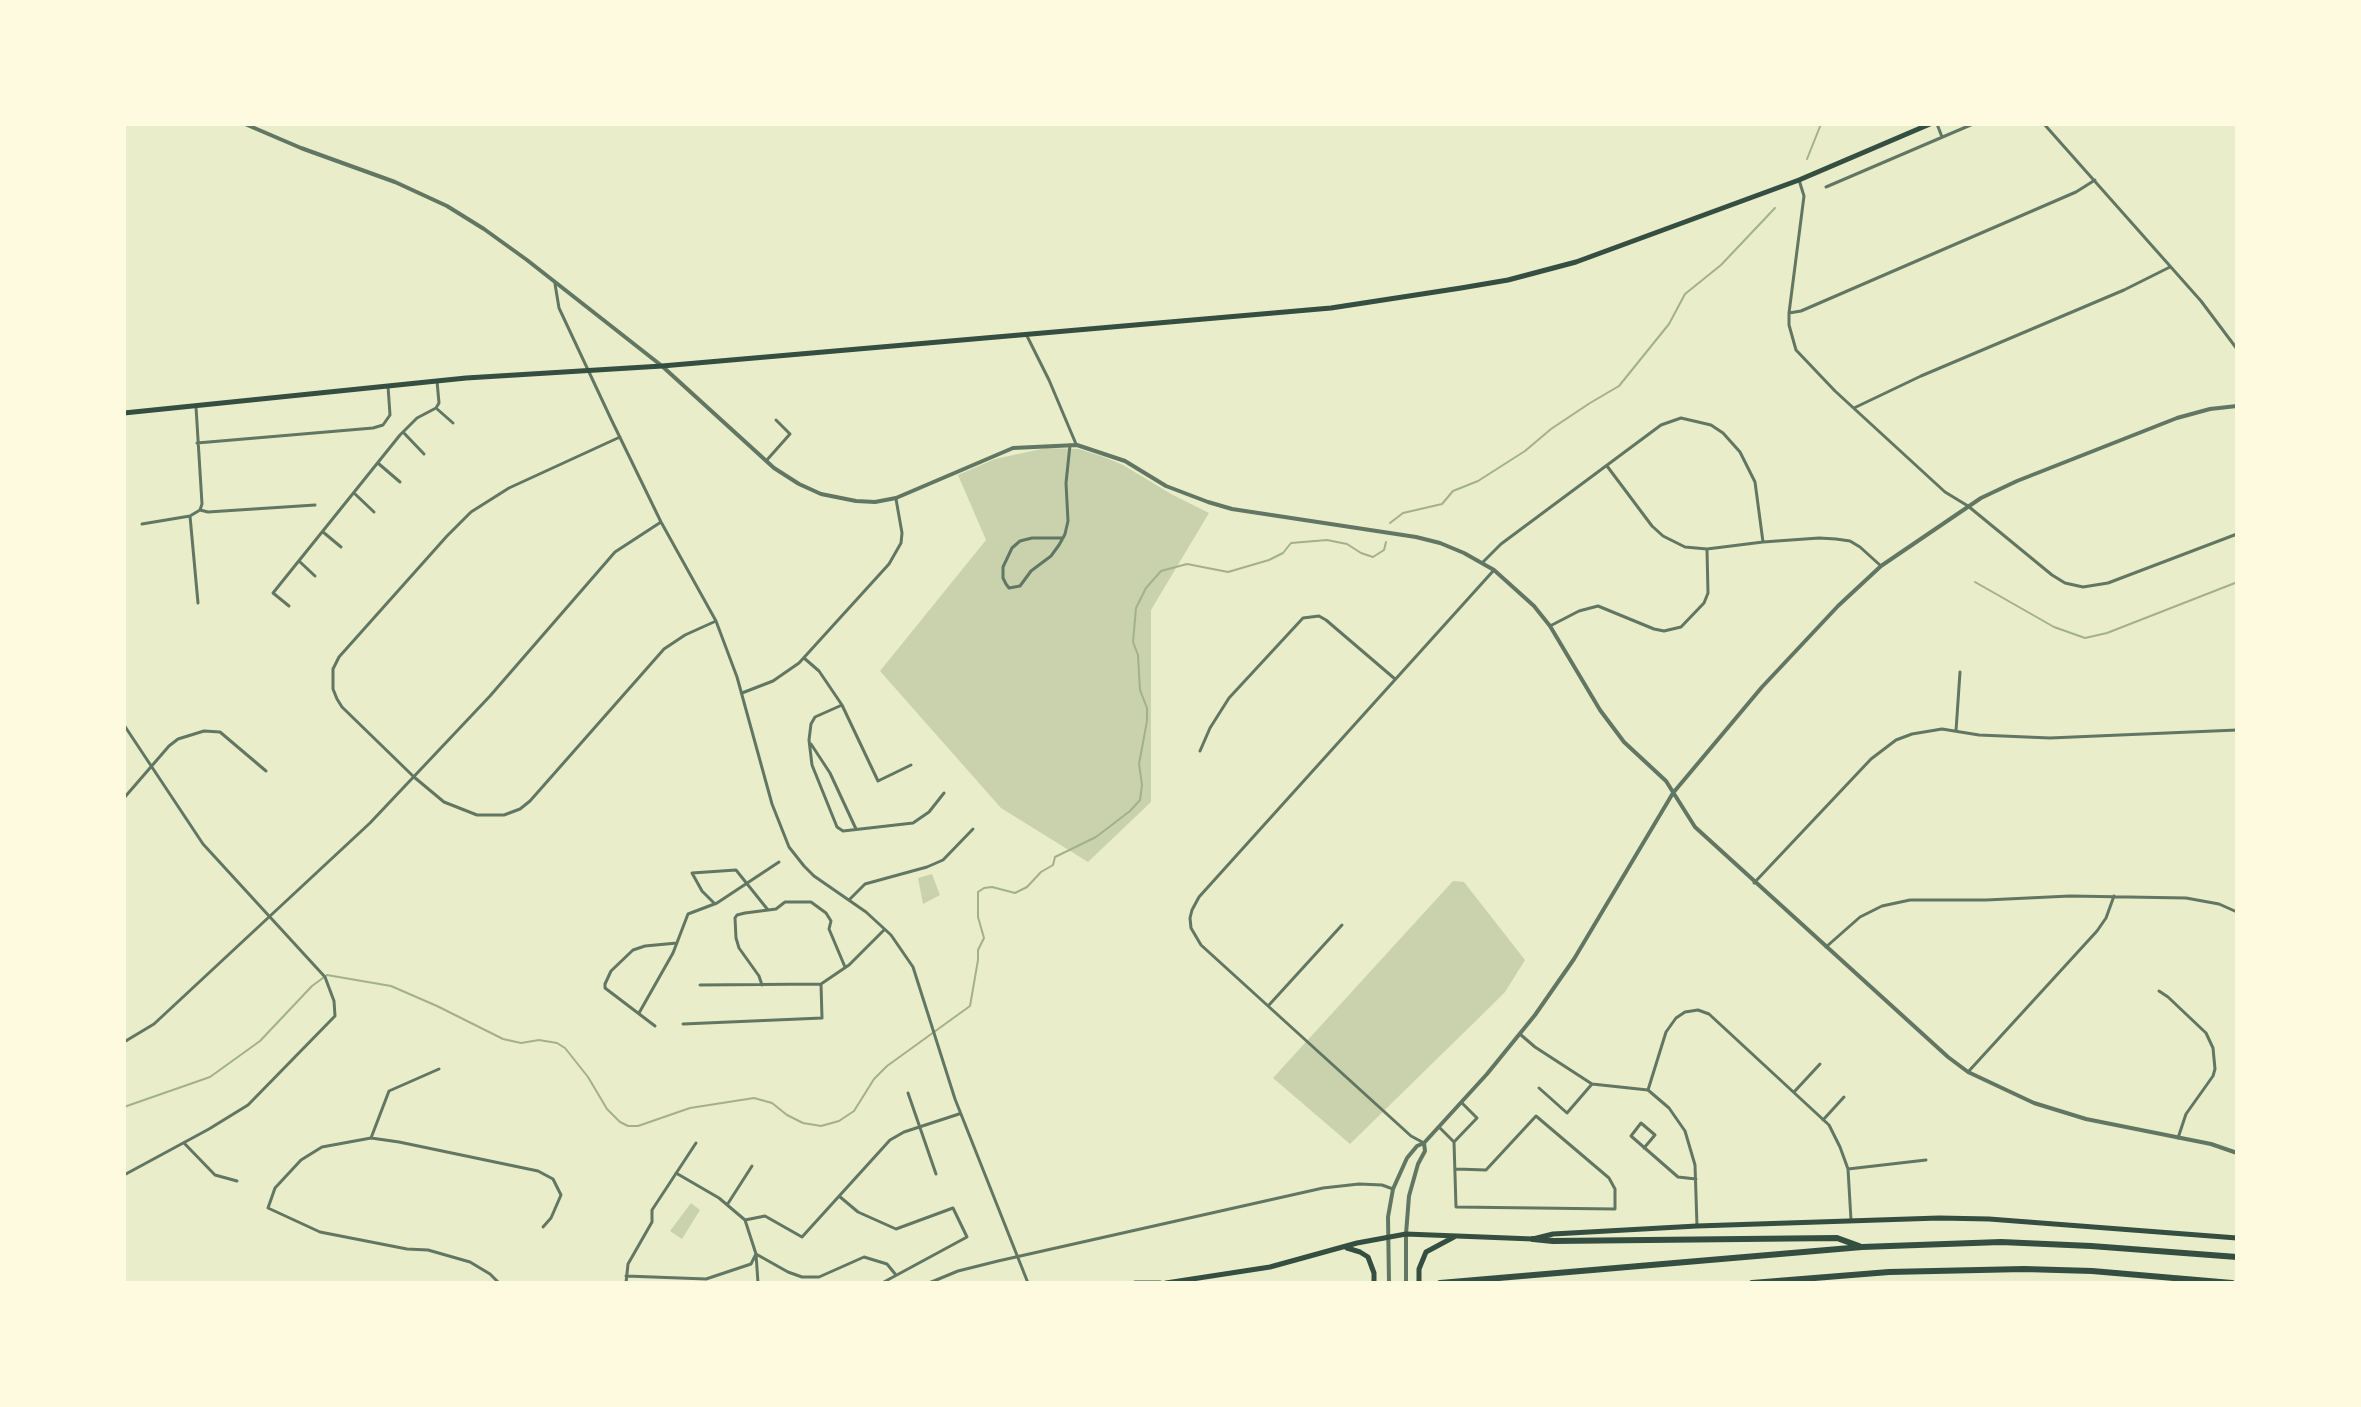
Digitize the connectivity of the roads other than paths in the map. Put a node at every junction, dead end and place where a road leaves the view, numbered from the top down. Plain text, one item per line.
1 (245, 124) edge
2 (1930, 124) edge
3 (1937, 124) edge
4 (1973, 124) edge
5 (2044, 124) edge
6 (1942, 137) junction
7 (1799, 180) junction
8 (2095, 180) junction
9 (1826, 187) dead end
10 (2170, 267) junction
11 (555, 282) junction
12 (1789, 313) junction
13 (1026, 334) junction
14 (2237, 349) edge
15 (662, 366) junction
16 (589, 371) junction
17 (437, 381) junction
18 (388, 385) junction
19 (196, 407) junction
20 (2237, 407) edge
21 (436, 408) junction
22 (1854, 408) junction
23 (124, 413) edge
24 (776, 420) dead end
25 (453, 423) dead end
26 (403, 432) junction
27 (620, 437) junction
28 (197, 443) junction
29 (1070, 445) junction
30 (1077, 445) junction
31 (424, 454) dead end
32 (766, 461) junction
33 (379, 464) junction
34 (1607, 466) junction
35 (400, 482) dead end
36 (354, 493) junction
37 (896, 498) junction
38 (315, 505) dead end
39 (1968, 506) junction
40 (200, 510) junction
41 (374, 512) dead end
42 (190, 516) junction
43 (661, 522) junction
44 (142, 524) dead end
45 (323, 532) junction
46 (2237, 534) edge
47 (1063, 538) junction
48 (1763, 542) junction
49 (341, 547) dead end
50 (1707, 549) junction
51 (299, 561) junction
52 (1482, 563) junction
53 (1881, 566) junction
54 (1494, 570) junction
55 (315, 576) dead end
56 (198, 603) dead end
57 (289, 606) dead end
58 (716, 621) junction
59 (1550, 626) junction
60 (804, 658) junction
61 (1960, 672) dead end
62 (1395, 679) junction
63 (742, 693) junction
64 (842, 705) junction
65 (124, 725) edge
66 (2237, 730) edge
67 (1956, 731) junction
68 (809, 740) junction
69 (1200, 751) dead end
70 (151, 765) junction
71 (911, 765) dead end
72 (266, 771) dead end
73 (414, 777) junction
74 (944, 793) dead end
75 (1673, 793) junction
76 (124, 798) edge
77 (973, 829) dead end
78 (856, 830) junction
79 (779, 862) dead end
80 (747, 883) junction
81 (1754, 883) junction
82 (2114, 896) junction
83 (849, 900) junction
84 (715, 904) junction
85 (768, 910) junction
86 (2237, 912) edge
87 (269, 917) junction
88 (1342, 925) dead end
89 (886, 929) junction
90 (677, 943) junction
91 (1826, 947) junction
92 (845, 967) junction
93 (821, 984) junction
94 (700, 985) dead end
95 (762, 985) junction
96 (2159, 991) dead end
97 (1269, 1005) junction
98 (639, 1013) junction
99 (683, 1024) dead end
100 (655, 1026) dead end
101 (1521, 1035) junction
102 (124, 1042) edge
103 (1820, 1064) dead end
104 (439, 1069) dead end
105 (1968, 1072) junction
106 (1592, 1084) junction
107 (1539, 1088) dead end
108 (1648, 1090) junction
109 (1794, 1092) junction
110 (908, 1093) dead end
111 (1844, 1097) dead end
112 (1461, 1102) junction
113 (961, 1114) junction
114 (1823, 1120) junction
115 (919, 1127) junction
116 (1439, 1127) junction
117 (371, 1138) junction
118 (2178, 1138) junction
119 (1454, 1142) junction
120 (184, 1143) junction
121 (696, 1143) dead end
122 (1424, 1143) junction
123 (1644, 1148) junction
124 (2237, 1153) edge
125 (1926, 1160) dead end
126 (752, 1166) dead end
127 (1456, 1169) junction
128 (1848, 1169) junction
129 (676, 1173) junction
130 (936, 1174) dead end
131 (124, 1175) edge
132 (1696, 1179) junction
133 (237, 1181) dead end
134 (1393, 1189) junction
135 (839, 1196) junction
136 (727, 1205) junction
137 (745, 1220) junction
138 (1851, 1220) junction
139 (1697, 1226) junction
140 (543, 1227) dead end
141 (1406, 1234) junction
142 (1388, 1236) junction
143 (1455, 1237) junction
144 (2237, 1238) edge
145 (1533, 1239) junction
146 (1346, 1247) junction
147 (1862, 1247) junction
148 (756, 1254) junction
149 (1019, 1256) junction
150 (2237, 1257) edge
151 (896, 1275) junction
152 (626, 1276) junction
153 (1789, 1282) edge
154 (499, 1283) edge
155 (626, 1283) edge
156 (758, 1283) edge
157 (882, 1283) edge
158 (929, 1283) edge
159 (1028, 1283) edge
160 (1135, 1283) edge
161 (1160, 1283) edge
162 (1166, 1283) edge
163 (1374, 1283) edge
164 (1389, 1283) edge
165 (1406, 1283) edge
166 (1419, 1283) edge
167 (1440, 1283) edge
168 (1752, 1283) edge
169 (2232, 1283) edge

1 - 11 street
2 - 7 main road
3 - 6 street
4 - 6 street
5 - 8 street
6 - 9 street
7 - 12 street
7 - 13 main road
8 - 10 street
8 - 12 street
10 - 14 street
10 - 22 street
11 - 15 street
11 - 16 street
12 - 22 street
13 - 15 main road
13 - 30 street
15 - 16 main road
15 - 32 street
16 - 17 main road
16 - 27 street
17 - 18 main road
17 - 21 street
18 - 19 main road
18 - 28 street
19 - 23 main road
19 - 28 street
20 - 39 street
21 - 25 street
21 - 26 street
22 - 39 street
24 - 32 street
26 - 31 street
26 - 33 street
27 - 43 street
27 - 73 street
28 - 40 street
29 - 30 street
29 - 37 street
29 - 47 street
30 - 52 street
32 - 37 street
33 - 35 street
33 - 36 street
34 - 48 street
34 - 50 street
34 - 52 street
36 - 41 street
36 - 45 street
37 - 60 street
38 - 40 street
39 - 46 street
39 - 53 street
40 - 42 street
42 - 44 street
42 - 56 street
43 - 58 street
43 - 73 street
45 - 49 street
45 - 51 street
47 - 47 street
48 - 50 street
48 - 53 street
50 - 59 street
51 - 55 street
51 - 57 street
52 - 54 street
53 - 75 street
54 - 59 street
54 - 62 street
58 - 63 street
58 - 73 street
59 - 75 street
60 - 63 street
60 - 64 street
61 - 67 street
62 - 69 street
62 - 97 street
63 - 83 street
64 - 68 street
64 - 71 street
65 - 70 street
66 - 67 street
67 - 81 street
68 - 78 street
68 - 78 street
70 - 72 street
70 - 76 street
70 - 87 street
73 - 87 street
74 - 78 street
75 - 81 street
75 - 101 street
77 - 83 street
79 - 80 street
80 - 84 street
80 - 84 street
80 - 85 street
81 - 91 street
82 - 86 street
82 - 91 street
82 - 105 street
83 - 89 street
84 - 90 street
85 - 92 street
85 - 95 street
87 - 102 street
87 - 120 street
88 - 97 street
89 - 92 street
89 - 113 street
90 - 98 street
90 - 98 street
91 - 105 street
92 - 93 street
93 - 95 street
93 - 99 street
94 - 95 street
96 - 118 street
97 - 122 street
98 - 100 street
101 - 106 street
101 - 112 street
103 - 109 street
104 - 117 street
105 - 118 street
106 - 107 street
106 - 108 street
108 - 109 street
108 - 132 street
109 - 114 street
110 - 115 street
111 - 114 street
112 - 116 street
112 - 119 street
113 - 115 street
113 - 149 street
114 - 128 street
115 - 130 street
115 - 135 street
116 - 119 street
116 - 122 street
117 - 140 street
117 - 154 street
118 - 124 street
119 - 127 street
120 - 131 street
120 - 133 street
121 - 129 street
122 - 134 street
122 - 141 street
123 - 123 street
123 - 132 street
125 - 128 street
126 - 136 street
127 - 127 street
128 - 138 street
129 - 136 street
129 - 152 street
132 - 139 street
134 - 142 street
134 - 149 street
135 - 137 street
135 - 151 street
136 - 137 street
137 - 148 street
138 - 139 main road
138 - 144 main road
139 - 145 main road
141 - 142 main road
141 - 143 main road
141 - 165 street
142 - 146 main road
142 - 164 street
143 - 145 main road
143 - 166 main road
145 - 147 highway
146 - 162 main road
146 - 163 main road
147 - 150 highway
147 - 167 highway
148 - 151 street
148 - 152 street
148 - 156 street
149 - 158 street
149 - 159 street
151 - 157 street
152 - 155 street
153 - 168 highway
153 - 169 highway
160 - 161 main road

